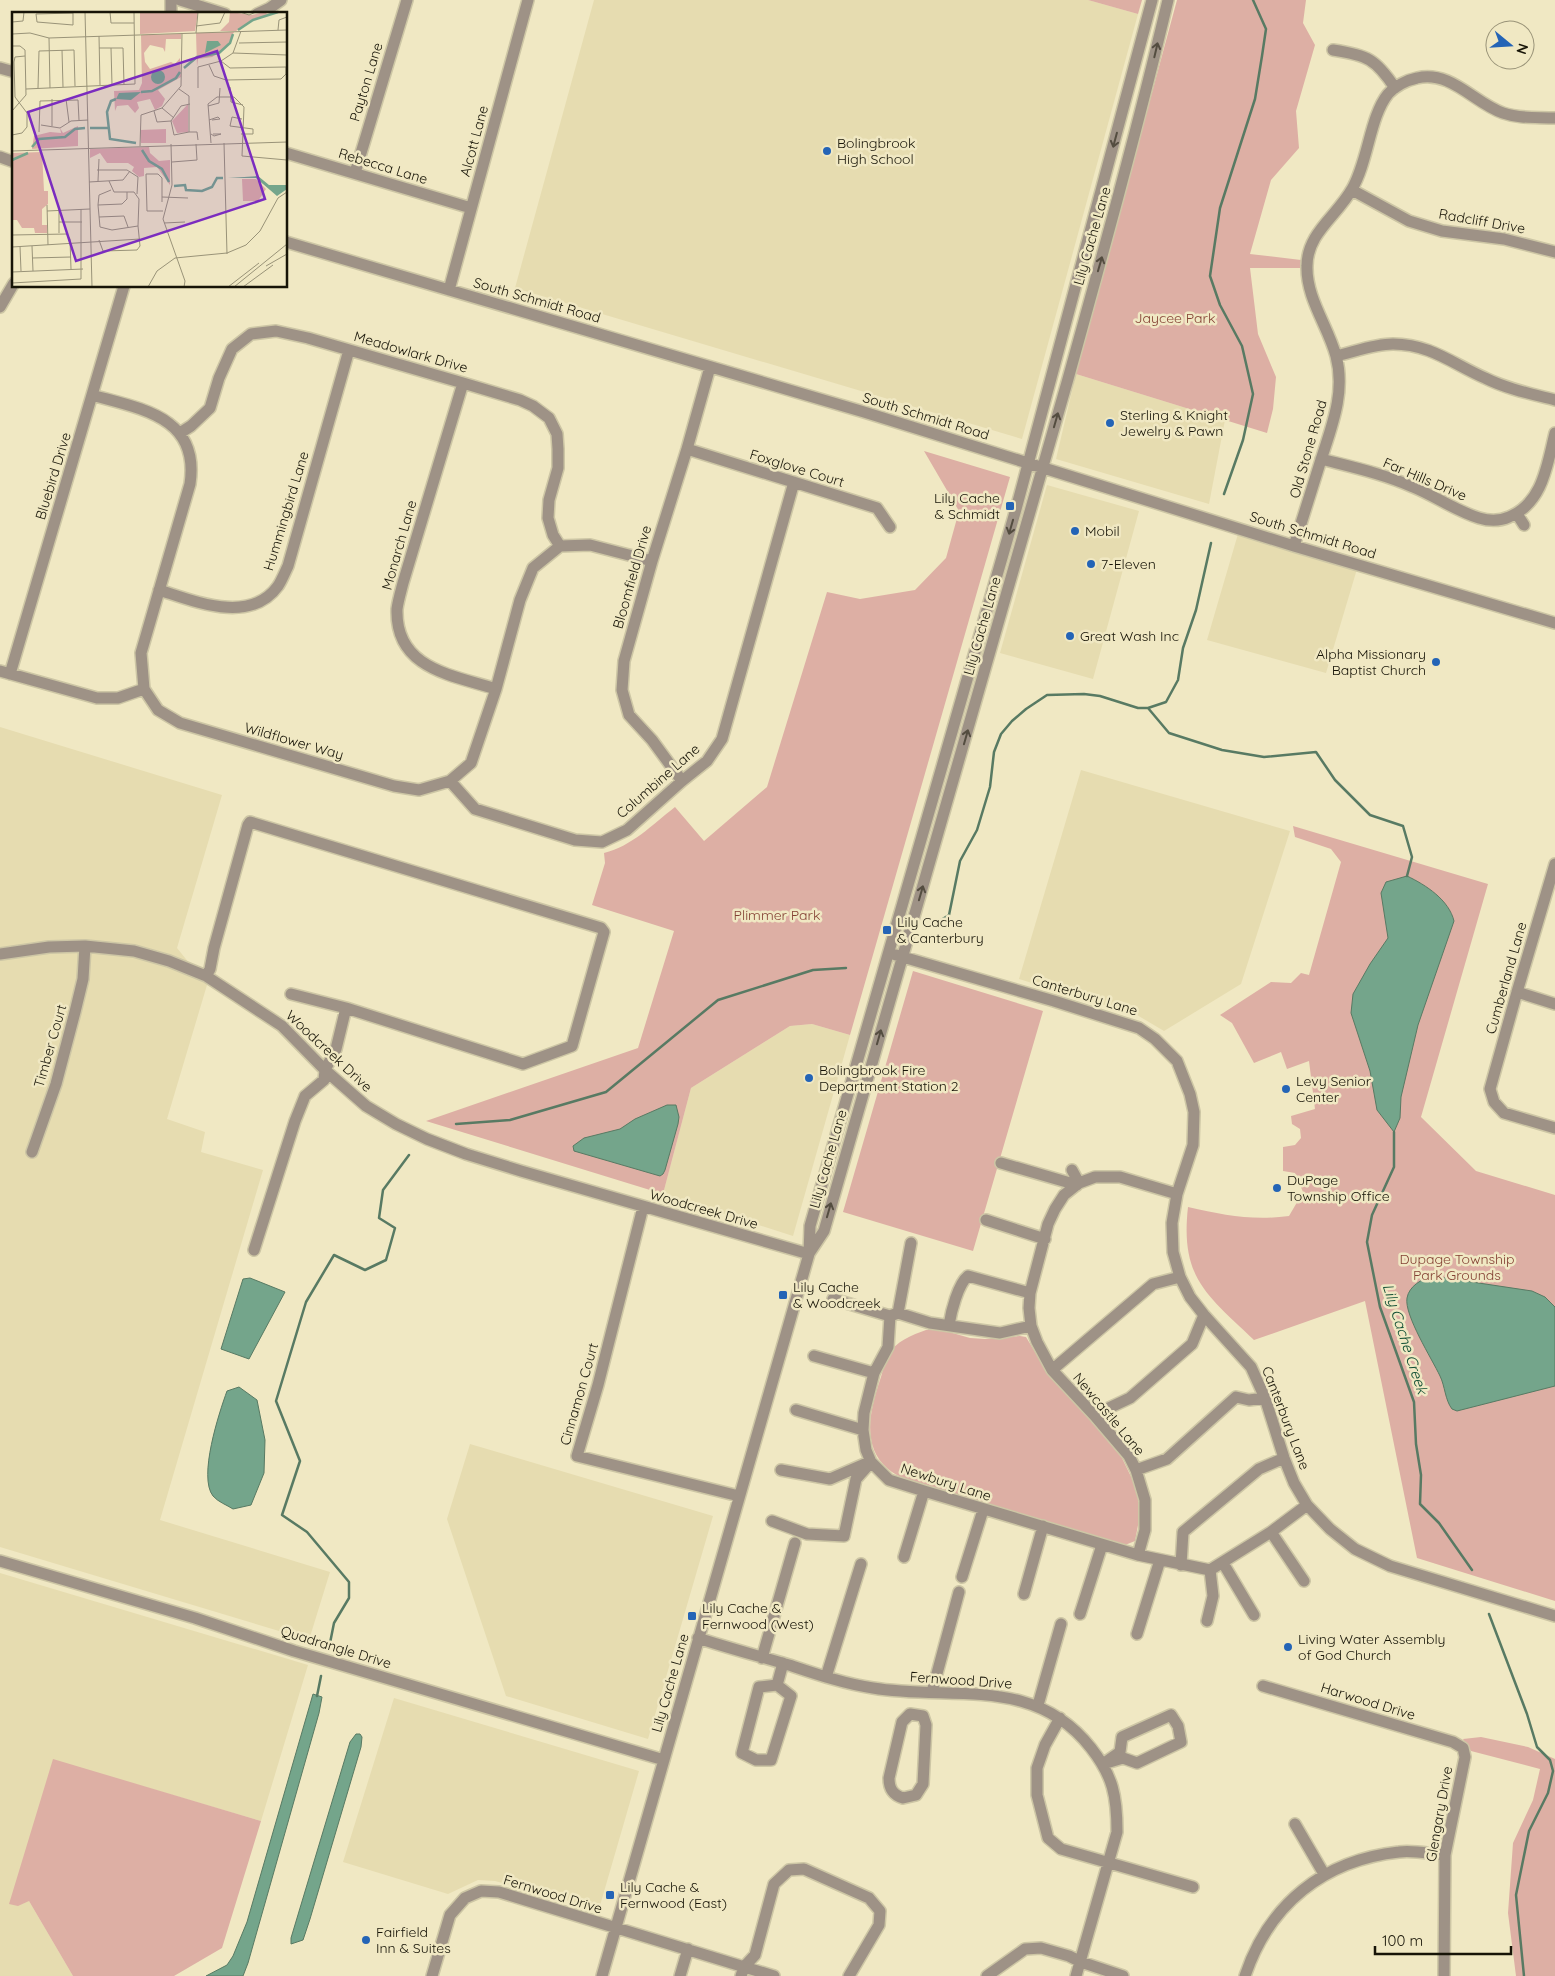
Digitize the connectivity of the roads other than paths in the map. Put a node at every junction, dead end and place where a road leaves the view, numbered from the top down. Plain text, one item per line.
1 (180, 0) edge
2 (281, 0) edge
3 (407, 0) edge
4 (528, 0) edge
5 (1152, 0) edge
6 (1168, 0) edge
7 (219, 12) edge
8 (261, 12) edge
9 (1333, 50) dead end
10 (1395, 88) junction
11 (1555, 118) edge
12 (288, 154) edge
13 (355, 173) junction
14 (1352, 190) junction
15 (471, 208) junction
16 (288, 243) edge
17 (1555, 252) edge
18 (12, 286) edge
19 (123, 288) edge
20 (449, 290) junction
21 (0, 307) edge
22 (349, 350) junction
23 (1336, 356) junction
24 (710, 367) junction
25 (463, 383) junction
26 (92, 395) junction
27 (1555, 400) edge
28 (180, 433) junction
29 (1555, 433) edge
30 (687, 449) junction
31 (1321, 459) junction
32 (1028, 463) junction
33 (1043, 467) junction
34 (794, 482) junction
35 (1517, 514) junction
36 (1524, 525) dead end
37 (890, 527) dead end
38 (560, 546) junction
39 (1294, 546) junction
40 (652, 561) junction
41 (159, 590) junction
42 (1555, 623) edge
43 (5, 672) edge
44 (144, 689) junction
45 (496, 689) junction
46 (682, 780) junction
47 (450, 781) junction
48 (1555, 864) edge
49 (1553, 877) edge
50 (85, 946) junction
51 (888, 953) junction
52 (0, 954) edge
53 (902, 957) junction
54 (206, 976) junction
55 (1516, 992) junction
56 (291, 994) dead end
57 (1555, 1004) edge
58 (346, 1008) junction
59 (325, 1070) junction
60 (1555, 1128) edge
61 (32, 1152) dead end
62 (1001, 1163) dead end
63 (1072, 1170) dead end
64 (1078, 1184) junction
65 (1178, 1194) junction
66 (643, 1207) junction
67 (986, 1220) dead end
68 (1045, 1239) junction
69 (911, 1244) dead end
70 (254, 1250) dead end
71 (809, 1254) junction
72 (1180, 1277) junction
73 (1030, 1293) junction
74 (833, 1299) dead end
75 (894, 1314) junction
76 (1204, 1315) junction
77 (949, 1325) junction
78 (1032, 1326) junction
79 (814, 1356) dead end
80 (1052, 1370) junction
81 (874, 1373) junction
82 (1265, 1398) junction
83 (796, 1410) dead end
84 (1094, 1415) junction
85 (863, 1430) junction
86 (1284, 1458) junction
87 (871, 1462) junction
88 (780, 1470) dead end
89 (1136, 1470) junction
90 (924, 1491) junction
91 (739, 1496) junction
92 (1307, 1505) junction
93 (983, 1510) junction
94 (772, 1521) dead end
95 (1043, 1526) junction
96 (1271, 1532) junction
97 (795, 1543) dead end
98 (1102, 1545) junction
99 (1138, 1555) junction
100 (904, 1557) dead end
101 (1160, 1560) junction
102 (0, 1561) edge
103 (1223, 1563) junction
104 (861, 1564) dead end
105 (1181, 1565) junction
106 (1210, 1570) junction
107 (962, 1577) dead end
108 (1304, 1581) dead end
109 (959, 1592) dead end
110 (1024, 1594) dead end
111 (1080, 1614) dead end
112 (1254, 1615) dead end
113 (1555, 1616) edge
114 (1207, 1621) dead end
115 (1061, 1624) dead end
116 (1137, 1634) dead end
117 (698, 1638) junction
118 (762, 1658) junction
119 (783, 1663) junction
120 (826, 1676) junction
121 (776, 1685) junction
122 (1263, 1686) dead end
123 (918, 1692) junction
124 (932, 1692) junction
125 (1038, 1705) junction
126 (917, 1714) junction
127 (1060, 1718) junction
128 (1463, 1748) joint
129 (664, 1760) junction
130 (1103, 1764) junction
131 (1295, 1824) dead end
132 (1445, 1855) junction
133 (1109, 1862) junction
134 (1324, 1874) junction
135 (1193, 1887) dead end
136 (616, 1928) junction
137 (688, 1949) junction
138 (1081, 1962) junction
139 (743, 1972) edge
140 (432, 1976) edge
141 (602, 1976) edge
142 (680, 1976) edge
143 (774, 1976) edge
144 (849, 1976) edge
145 (987, 1976) edge
146 (1076, 1976) edge
147 (1123, 1976) edge
148 (1245, 1976) edge
149 (1444, 1976) edge

1 - 7 street
2 - 8 street
3 - 13 street, Payton Lane
4 - 15 street, Alcott Lane
5 -> 32 street, Lily Cache Lane
33 -> 6 street, Lily Cache Lane
9 - 10 street
10 - 11 street
10 - 14 street, Old Stone Road
12 - 13 street, Rebecca Lane
13 - 15 street, Rebecca Lane
14 - 17 street, Radcliff Drive
14 - 23 street, Old Stone Road
15 - 20 street, Alcott Lane
16 - 20 street, South Schmidt Road
18 - 21 street
19 - 26 street, Bluebird Drive
20 - 24 street, South Schmidt Road
22 - 25 street, Meadowlark Drive
22 - 28 street, Meadowlark Drive
22 - 41 street, Hummingbird Lane
23 - 27 street
23 - 31 street, Old Stone Road
24 - 30 street, Bloomfield Drive
24 - 32 street, South Schmidt Road
25 - 38 street, Meadowlark Drive
25 - 45 street, Monarch Lane
26 - 28 street, Wildflower Way
26 - 43 street, Bluebird Drive
28 - 41 street, Wildflower Way
29 - 35 street
30 - 34 street, Foxglove Court
30 - 40 street, Bloomfield Drive
31 - 35 street, Far Hills Drive
31 - 39 street, Old Stone Road
32 - 33 street, South Schmidt Road
32 -> 51 street, Lily Cache Lane
33 - 39 street, South Schmidt Road
53 -> 33 street, Lily Cache Lane
34 - 37 street, Foxglove Court
34 - 46 street, Columbine Lane
35 - 36 street
38 - 40 street
38 - 45 street, Wildflower Way
39 - 42 street, South Schmidt Road
40 - 46 street, Bloomfield Drive
41 - 44 street, Wildflower Way
43 - 44 street
44 - 47 street, Wildflower Way
45 - 47 street, Wildflower Way
46 - 47 street, Columbine Lane
48 - 49 street, Cumberland Lane
49 - 55 street, Cumberland Lane
50 - 52 street, Woodcreek Drive
50 - 54 street, Woodcreek Drive
50 - 61 street, Timber Court
51 - 53 street, Canterbury Lane
51 - 71 street, Lily Cache Lane
53 - 65 street, Canterbury Lane
71 -> 53 street, Lily Cache Lane
54 - 58 street
54 - 59 street, Woodcreek Drive
55 - 57 street
55 - 60 street, Cumberland Lane
56 - 58 street
58 - 59 street
59 - 66 street, Woodcreek Drive
59 - 70 street
62 - 64 street
63 - 64 street
64 - 65 street
64 - 68 street
65 - 72 street, Canterbury Lane
66 - 71 street, Woodcreek Drive
66 - 91 street, Cinnamon Court
67 - 68 street
68 - 73 street
69 - 75 street
71 - 91 street, Lily Cache Lane
72 - 76 street, Canterbury Lane
72 - 80 street
73 - 77 street
73 - 78 street
74 - 75 street
75 - 77 street
75 - 81 street
76 - 82 street, Canterbury Lane
76 - 84 street
77 - 78 street
78 - 80 street, Newcastle Lane
79 - 81 street
80 - 84 street, Newcastle Lane
81 - 85 street
82 - 86 street, Canterbury Lane
82 - 89 street
83 - 85 street
84 - 89 street, Newcastle Lane
85 - 87 street
86 - 92 street, Canterbury Lane
86 - 105 street
87 - 88 street
87 - 90 street, Newbury Lane
87 - 94 street
89 - 99 street, Newcastle Lane
90 - 93 street, Newbury Lane
90 - 100 street
91 - 117 street, Lily Cache Lane
92 - 96 street
92 - 113 street, Canterbury Lane
93 - 95 street, Newbury Lane
93 - 107 street
95 - 98 street, Newbury Lane
95 - 110 street
96 - 103 street
96 - 108 street
97 - 118 street
98 - 99 street, Newbury Lane
98 - 111 street
99 - 101 street, Newbury Lane
101 - 105 street, Newbury Lane
101 - 116 street
102 - 129 street, Quadrangle Drive
103 - 106 street
103 - 112 street
104 - 120 street
105 - 106 street, Newbury Lane
106 - 114 street
109 - 124 street
115 - 125 street
117 - 118 street, Fernwood Drive
117 - 129 street, Lily Cache Lane
118 - 119 street, Fernwood Drive
119 - 120 street, Fernwood Drive
119 - 121 street
120 - 123 street, Fernwood Drive
121 - 121 street
122 - 128 street, Harwood Drive
123 - 124 street, Fernwood Drive
123 - 126 street
124 - 125 street, Fernwood Drive
125 - 127 street, Fernwood Drive
126 - 126 street
127 - 130 street, Fernwood Drive
127 - 133 street
128 - 132 street, Glengary Drive
129 - 136 street, Lily Cache Lane
130 - 130 street
130 - 133 street, Fernwood Drive
131 - 134 street
132 - 134 street
132 - 149 street, Glengary Drive
133 - 135 street
133 - 138 street, Fernwood Drive
134 - 148 street
136 - 137 street, Fernwood Drive
136 - 140 street, Fernwood Drive
136 - 141 street, Lily Cache Lane
137 - 139 street, Fernwood Drive
137 - 142 street
138 - 145 street
138 - 146 street, Fernwood Drive
138 - 147 street
139 - 143 street, Fernwood Drive
139 - 144 street

